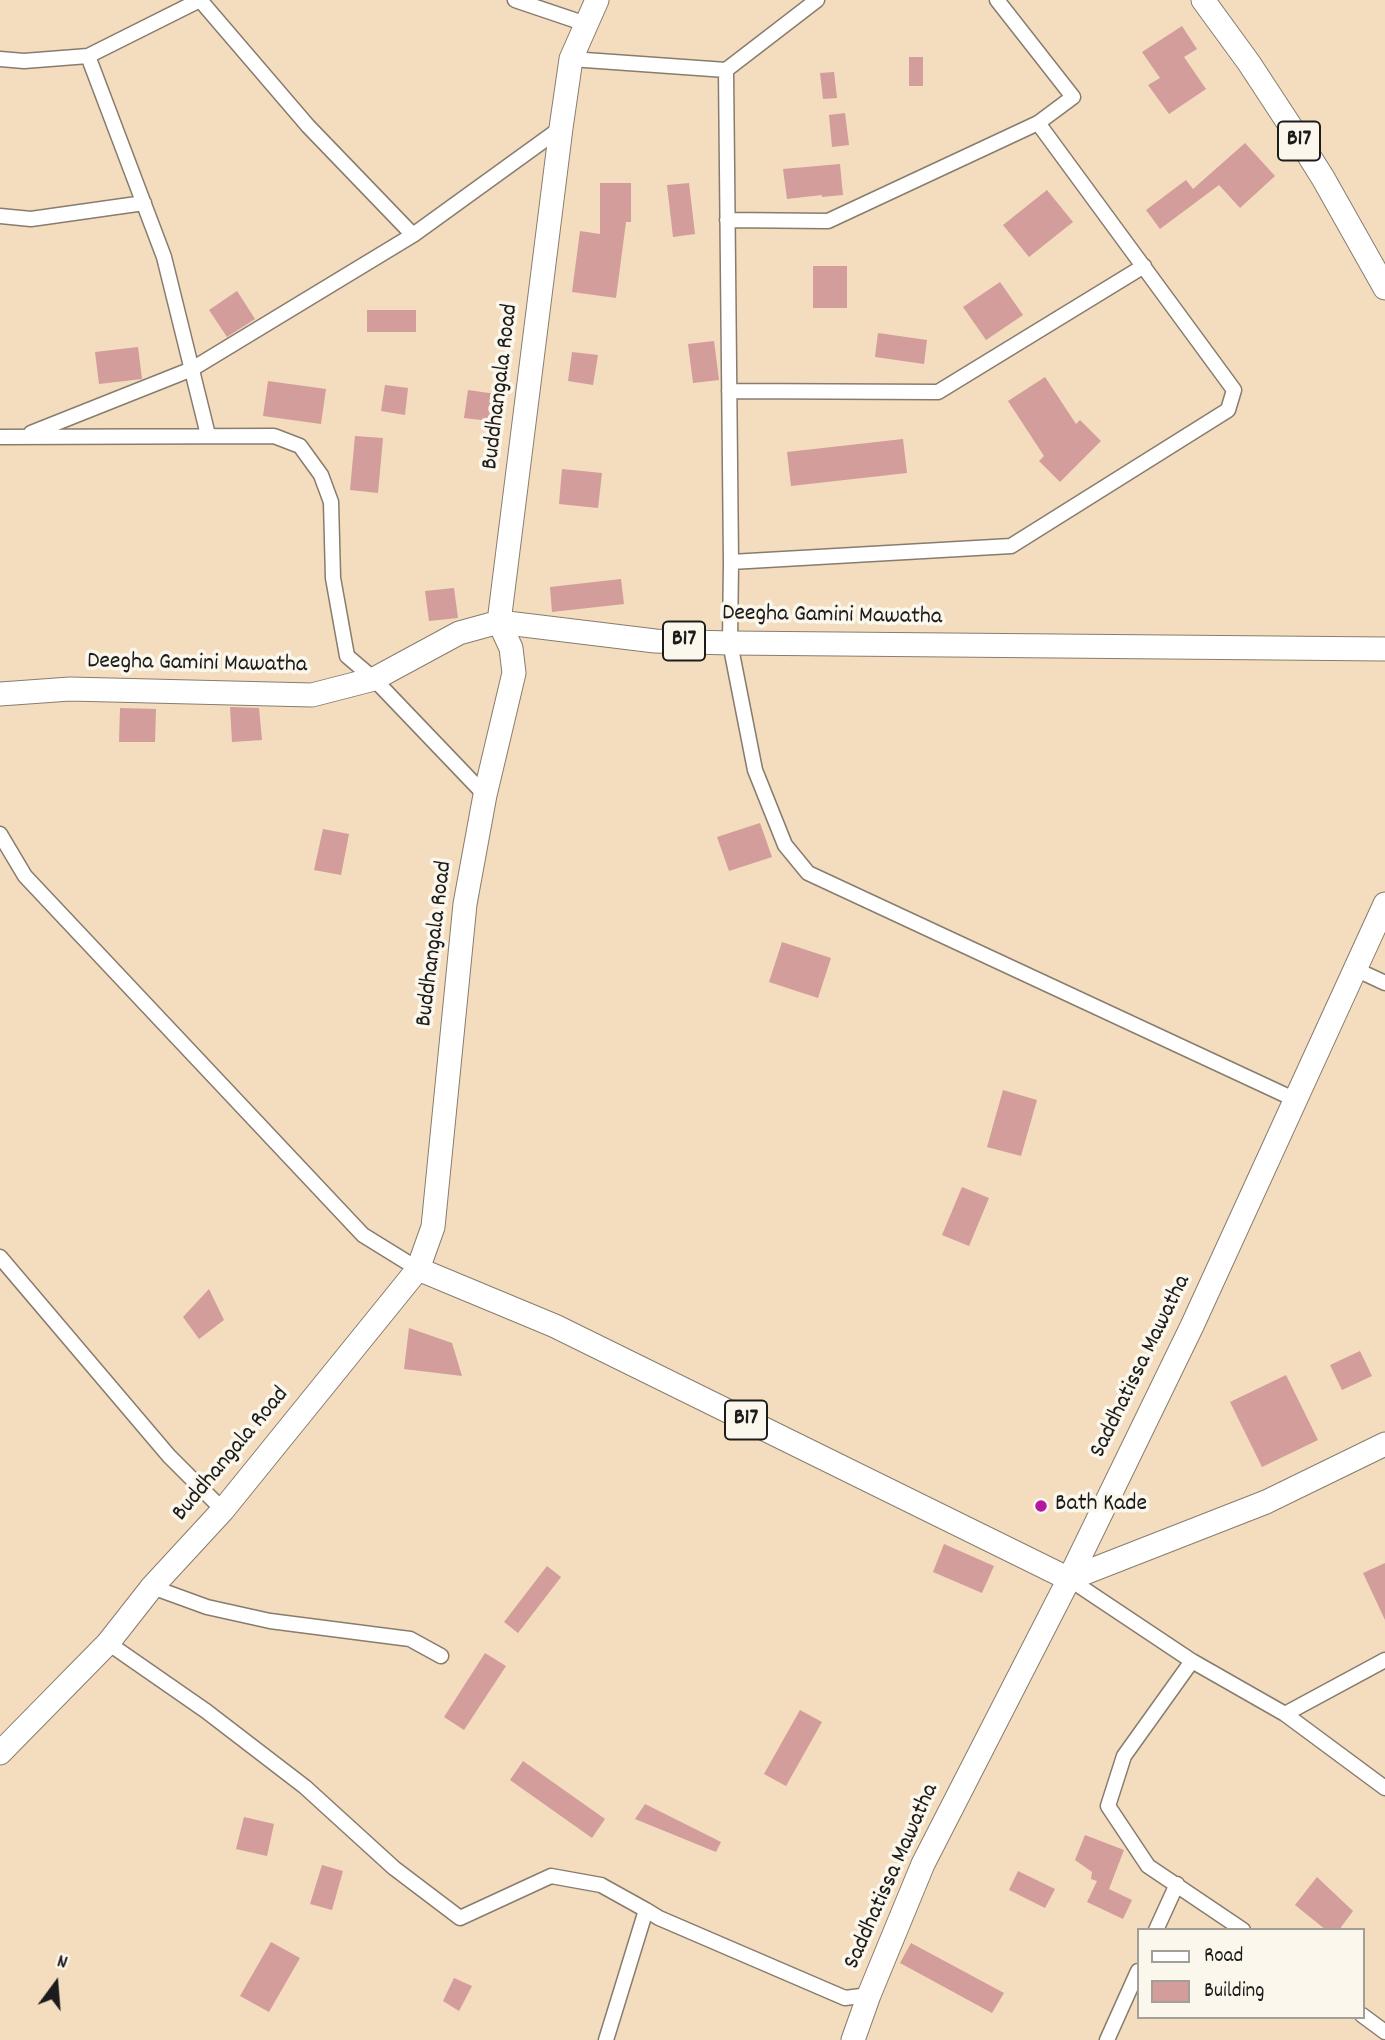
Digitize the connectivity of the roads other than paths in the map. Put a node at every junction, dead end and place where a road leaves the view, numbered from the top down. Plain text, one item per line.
1 (200, 0) edge
2 (515, 0) edge
3 (597, 0) edge
4 (817, 0) edge
5 (998, 0) edge
6 (1203, 0) edge
7 (586, 24) junction
8 (88, 56) junction
9 (0, 59) edge
10 (571, 59) junction
11 (726, 70) junction
12 (1038, 123) junction
13 (561, 128) junction
14 (144, 203) junction
15 (0, 216) edge
16 (727, 220) junction
17 (413, 234) junction
18 (1144, 266) junction
19 (1385, 288) edge
20 (191, 369) junction
21 (729, 391) junction
22 (208, 435) junction
23 (23, 436) junction
24 (0, 437) edge
25 (731, 562) junction
26 (499, 622) junction
27 (730, 643) junction
28 (1385, 649) edge
29 (374, 679) junction
30 (0, 694) edge
31 (485, 795) junction
32 (0, 834) edge
33 (1385, 904) edge
34 (1355, 969) junction
35 (1385, 983) edge
36 (1296, 1100) junction
37 (0, 1257) edge
38 (418, 1269) junction
39 (1385, 1444) edge
40 (223, 1510) junction
41 (1069, 1579) junction
42 (152, 1587) junction
43 (108, 1643) junction
44 (441, 1656) dead end
45 (1385, 1660) edge
46 (1192, 1661) junction
47 (1285, 1714) junction
48 (0, 1753) edge
49 (1385, 1788) edge
50 (1177, 1884) junction
51 (646, 1910) junction
52 (1157, 1928) edge
53 (1240, 1928) edge
54 (1136, 1975) edge
55 (869, 1995) junction
56 (1364, 2016) edge
57 (1385, 2032) edge
58 (606, 2040) edge
59 (853, 2040) edge
60 (1107, 2040) edge

1 - 8 street
1 - 17 street
2 - 7 street
3 - 7 main road, Buddhangala Road
4 - 11 street
5 - 12 street
6 - 19 main road, B17
7 - 10 main road, Buddhangala Road
8 - 9 street
8 - 14 street
10 - 11 street
10 - 13 main road, Buddhangala Road
11 - 16 street
12 - 16 street
12 - 18 street
13 - 17 street
13 - 26 main road, Buddhangala Road
14 - 15 street
14 - 20 street
16 - 21 street
17 - 20 street
18 - 21 street
18 - 25 street
20 - 22 street
20 - 23 street
21 - 25 street
22 - 23 street
22 - 29 street
23 - 24 street
25 - 27 street
26 - 27 main road, Deegha Gamini Mawatha / B17
26 - 29 main road, Deegha Gamini Mawatha / B17
26 - 31 main road, Buddhangala Road
27 - 28 main road, Deegha Gamini Mawatha / B17
27 - 36 street
29 - 30 main road, Deegha Gamini Mawatha / B17
29 - 31 street
31 - 38 main road, Buddhangala Road
32 - 38 street
33 - 34 main road, Saddhatissa Mawatha
34 - 35 street
34 - 36 main road, Saddhatissa Mawatha
36 - 41 main road, Saddhatissa Mawatha
37 - 40 street
38 - 40 main road, Buddhangala Road
38 - 41 main road, B17
39 - 41 main road
40 - 42 main road, Buddhangala Road
41 - 46 street
41 - 55 main road, Saddhatissa Mawatha
42 - 43 main road, Buddhangala Road
42 - 44 street
43 - 48 main road, Buddhangala Road
43 - 51 street
45 - 47 street
46 - 47 street
46 - 50 street
47 - 49 street
50 - 52 street
50 - 53 street
51 - 55 street
51 - 58 street
54 - 60 street
55 - 59 main road, Saddhatissa Mawatha
56 - 57 street

